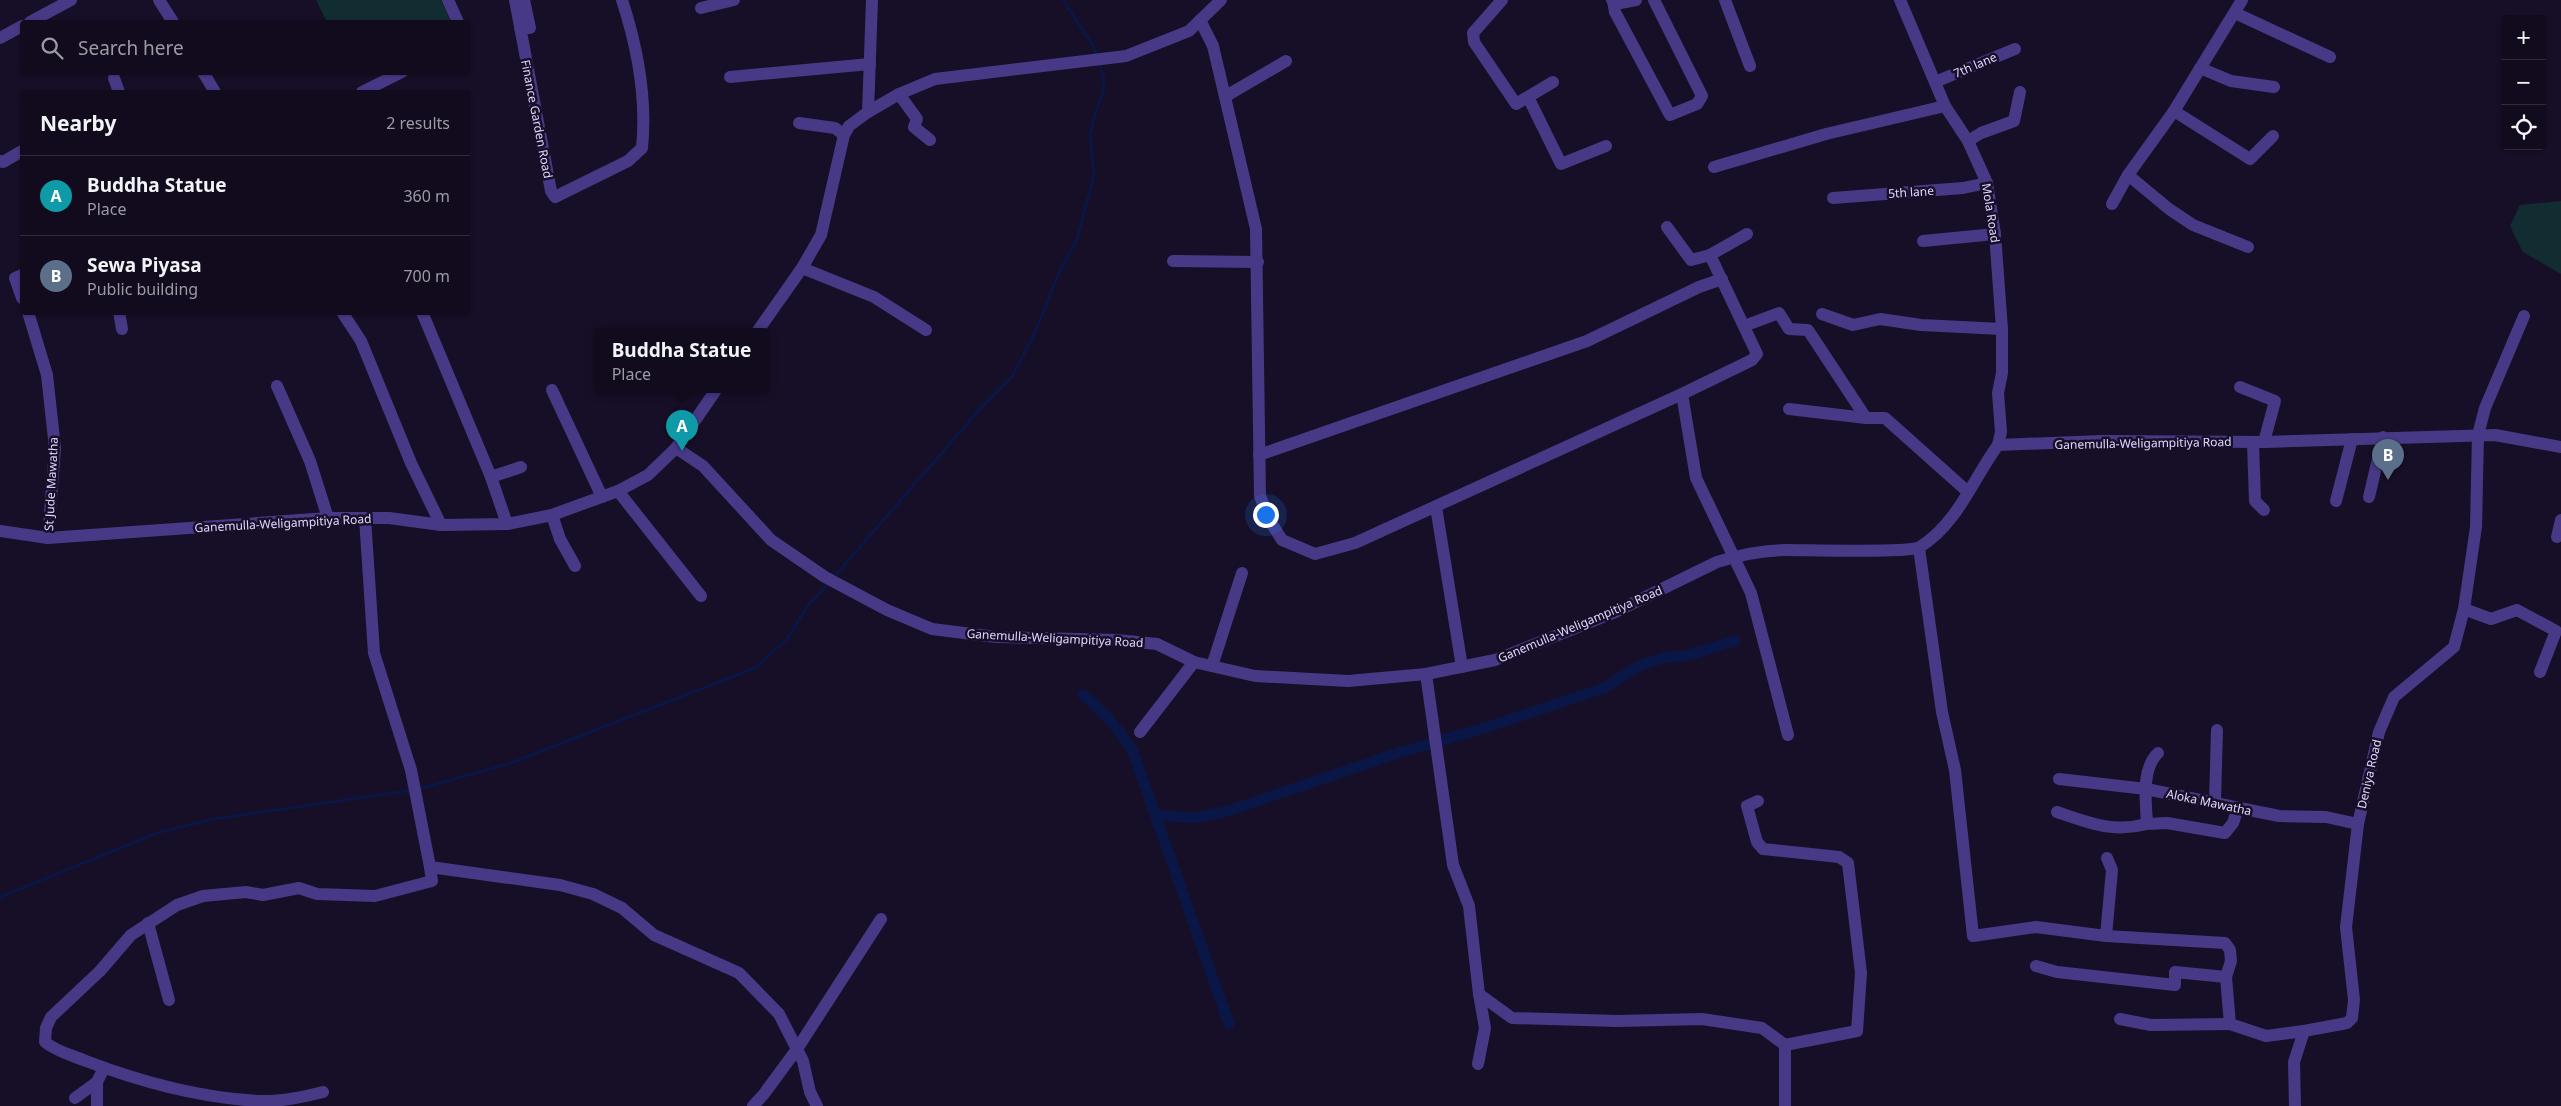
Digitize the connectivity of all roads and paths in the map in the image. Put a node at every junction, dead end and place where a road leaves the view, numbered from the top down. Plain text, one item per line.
1 (70, 0) edge
2 (159, 0) edge
3 (448, 0) edge
4 (515, 0) edge
5 (524, 0) edge
6 (622, 0) edge
7 (734, 0) edge
8 (872, 0) edge
9 (1222, 0) edge
10 (1502, 0) edge
11 (1612, 0) edge
12 (1636, 0) edge
13 (1654, 0) edge
14 (1725, 0) edge
15 (1900, 0) edge
16 (2242, 0) edge
17 (701, 8) dead end
18 (2235, 12) junction
19 (34, 20) edge
20 (172, 20) edge
21 (457, 20) edge
22 (1200, 20) junction
23 (20, 27) edge
24 (520, 28) junction
25 (0, 38) edge
26 (2015, 49) dead end
27 (2330, 57) dead end
28 (1286, 61) dead end
29 (870, 64) junction
30 (1750, 66) dead end
31 (2200, 68) junction
32 (205, 75) edge
33 (396, 75) edge
34 (730, 76) dead end
35 (114, 78) dead end
36 (1554, 82) dead end
37 (1935, 82) junction
38 (2274, 87) dead end
39 (118, 90) edge
40 (214, 90) edge
41 (366, 90) edge
42 (2020, 92) dead end
43 (899, 94) junction
44 (1226, 96) junction
45 (1528, 97) junction
46 (1945, 106) junction
47 (2174, 111) junction
48 (868, 112) junction
49 (799, 123) dead end
50 (844, 135) junction
51 (2273, 136) dead end
52 (930, 140) dead end
53 (1968, 141) junction
54 (1606, 146) dead end
55 (20, 152) edge
56 (0, 161) edge
57 (1714, 168) dead end
58 (2128, 176) junction
59 (1987, 183) junction
60 (1833, 198) dead end
61 (2112, 204) dead end
62 (1667, 227) dead end
63 (1747, 234) dead end
64 (1995, 234) junction
65 (1923, 241) dead end
66 (2248, 247) dead end
67 (1710, 256) junction
68 (1173, 261) dead end
69 (1258, 262) junction
70 (802, 268) junction
71 (20, 276) edge
72 (1722, 279) junction
73 (20, 292) edge
74 (1822, 314) dead end
75 (29, 315) edge
76 (120, 315) edge
77 (344, 315) edge
78 (423, 315) edge
79 (2524, 316) dead end
80 (1744, 326) junction
81 (760, 328) edge
82 (122, 329) dead end
83 (2002, 329) junction
84 (926, 330) dead end
85 (277, 386) dead end
86 (2240, 387) dead end
87 (552, 390) dead end
88 (714, 393) edge
89 (1682, 394) junction
90 (1789, 409) dead end
91 (1866, 418) junction
92 (2478, 435) junction
93 (2383, 437) junction
94 (2352, 439) junction
95 (2258, 442) junction
96 (1998, 445) junction
97 (2561, 447) edge
98 (676, 448) junction
99 (1259, 455) junction
100 (521, 467) dead end
101 (491, 477) junction
102 (618, 491) junction
103 (1968, 492) junction
104 (602, 497) junction
105 (2369, 497) dead end
106 (2336, 501) dead end
107 (1436, 507) junction
108 (2264, 510) dead end
109 (552, 515) junction
110 (328, 518) junction
111 (365, 518) junction
112 (2561, 520) edge
113 (507, 524) junction
114 (441, 525) junction
115 (0, 531) edge
116 (48, 538) junction
117 (2557, 538) dead end
118 (1919, 548) junction
119 (1733, 557) junction
120 (575, 566) dead end
121 (1242, 573) dead end
122 (701, 596) dead end
123 (2464, 609) junction
124 (1194, 662) junction
125 (1212, 666) junction
126 (1462, 667) junction
127 (2540, 672) dead end
128 (1426, 674) junction
129 (2217, 730) dead end
130 (1140, 732) dead end
131 (1788, 735) dead end
132 (2158, 753) dead end
133 (2059, 779) dead end
134 (2146, 789) junction
135 (1758, 801) dead end
136 (2214, 802) junction
137 (2238, 808) junction
138 (2057, 812) dead end
139 (2147, 824) junction
140 (2358, 824) junction
141 (2108, 858) dead end
142 (430, 867) junction
143 (881, 919) dead end
144 (148, 923) junction
145 (2106, 936) junction
146 (2036, 966) dead end
147 (2226, 976) junction
148 (1479, 994) junction
149 (169, 1000) dead end
150 (2120, 1019) dead end
151 (2230, 1024) junction
152 (2304, 1032) junction
153 (1785, 1045) junction
154 (796, 1049) junction
155 (1478, 1064) dead end
156 (104, 1068) junction
157 (97, 1082) junction
158 (324, 1092) dead end
159 (75, 1098) dead end
160 (97, 1106) edge
161 (753, 1106) edge
162 (817, 1106) edge
163 (1785, 1106) edge
164 (2295, 1106) edge

1 - 19 street
2 - 20 street
3 - 21 street
4 - 24 street, Finance Garden Road
5 - 24 street
6 - 24 street, Finance Garden Road
7 - 17 street
8 - 29 street
9 - 22 street
10 - 45 street
11 - 12 street
11 - 13 street
14 - 30 street
15 - 37 street, Mola Road
16 - 18 street
18 - 27 street
18 - 31 street
22 - 43 street
22 - 44 street
23 - 25 street
26 - 37 street, 7th lane
28 - 44 street
29 - 34 street
29 - 48 street
31 - 38 street
31 - 47 street
32 - 40 street
33 - 41 street
35 - 39 street
36 - 45 street
37 - 46 street, Mola Road
42 - 53 street
43 - 48 street
43 - 52 street
44 - 69 street
45 - 54 street
46 - 53 street, Mola Road
46 - 57 street
47 - 51 street
47 - 58 street
48 - 50 street
49 - 50 street
50 - 70 street
53 - 59 street, Mola Road
55 - 56 street
58 - 61 street
58 - 66 street
59 - 60 street, 5th lane
59 - 64 street, Mola Road
62 - 67 street
63 - 67 street
64 - 65 street
64 - 83 street, Mola Road
67 - 72 street
68 - 69 street
69 - 99 street
70 - 81 street
70 - 84 street
71 - 73 street
72 - 80 street
72 - 99 street
74 - 83 street
75 - 116 street, St Jude Mawatha
76 - 82 street
77 - 114 street
78 - 101 street
79 - 92 street, Deniya Road
80 - 89 street
80 - 91 street
83 - 96 street, Mola Road
85 - 110 street
86 - 95 street
87 - 104 street
88 - 98 street
89 - 107 street
89 - 119 street
90 - 91 street
91 - 103 street
92 - 93 street, Ganemulla-Weligampitiya Road
92 - 97 street, Ganemulla-Weligampitiya Road
92 - 123 street, Deniya Road
93 - 94 street, Ganemulla-Weligampitiya Road
93 - 105 street
94 - 95 street, Ganemulla-Weligampitiya Road
94 - 106 street
95 - 96 street, Ganemulla-Weligampitiya Road
95 - 108 street
96 - 103 street
98 - 102 street, Ganemulla-Weligampitiya Road
98 - 124 street, Ganemulla-Weligampitiya Road
99 - 107 street
100 - 101 street
101 - 113 street
102 - 104 street, Ganemulla-Weligampitiya Road
102 - 122 street
103 - 118 street
104 - 109 street, Ganemulla-Weligampitiya Road
107 - 126 street
109 - 113 street, Ganemulla-Weligampitiya Road
109 - 120 street
110 - 111 street, Ganemulla-Weligampitiya Road
110 - 116 street, Ganemulla-Weligampitiya Road
111 - 114 street, Ganemulla-Weligampitiya Road
111 - 142 street
112 - 117 street
113 - 114 street, Ganemulla-Weligampitiya Road
115 - 116 street, Ganemulla-Weligampitiya Road
118 - 119 street, Ganemulla-Weligampitiya Road
118 - 145 street
119 - 126 street, Ganemulla-Weligampitiya Road
119 - 131 street
121 - 125 street
123 - 127 street
123 - 140 street, Deniya Road
124 - 125 street, Ganemulla-Weligampitiya Road
124 - 130 street
125 - 128 street, Ganemulla-Weligampitiya Road
126 - 128 street, Ganemulla-Weligampitiya Road
128 - 148 street
129 - 136 street
132 - 134 street
133 - 134 street, Aloka Mawatha
134 - 136 street, Aloka Mawatha
134 - 139 street
135 - 153 street
136 - 137 street, Aloka Mawatha
137 - 139 street
137 - 140 street, Aloka Mawatha
138 - 139 street
140 - 152 street, Deniya Road
141 - 145 street
142 - 144 street
142 - 154 street
143 - 154 street
144 - 149 street
144 - 156 street
145 - 147 street
146 - 147 street
147 - 151 street
148 - 153 street
148 - 155 street
150 - 151 street
151 - 152 street
152 - 164 street
153 - 163 street
154 - 161 street
154 - 162 street
156 - 157 street
156 - 158 street
157 - 159 street
157 - 160 street

